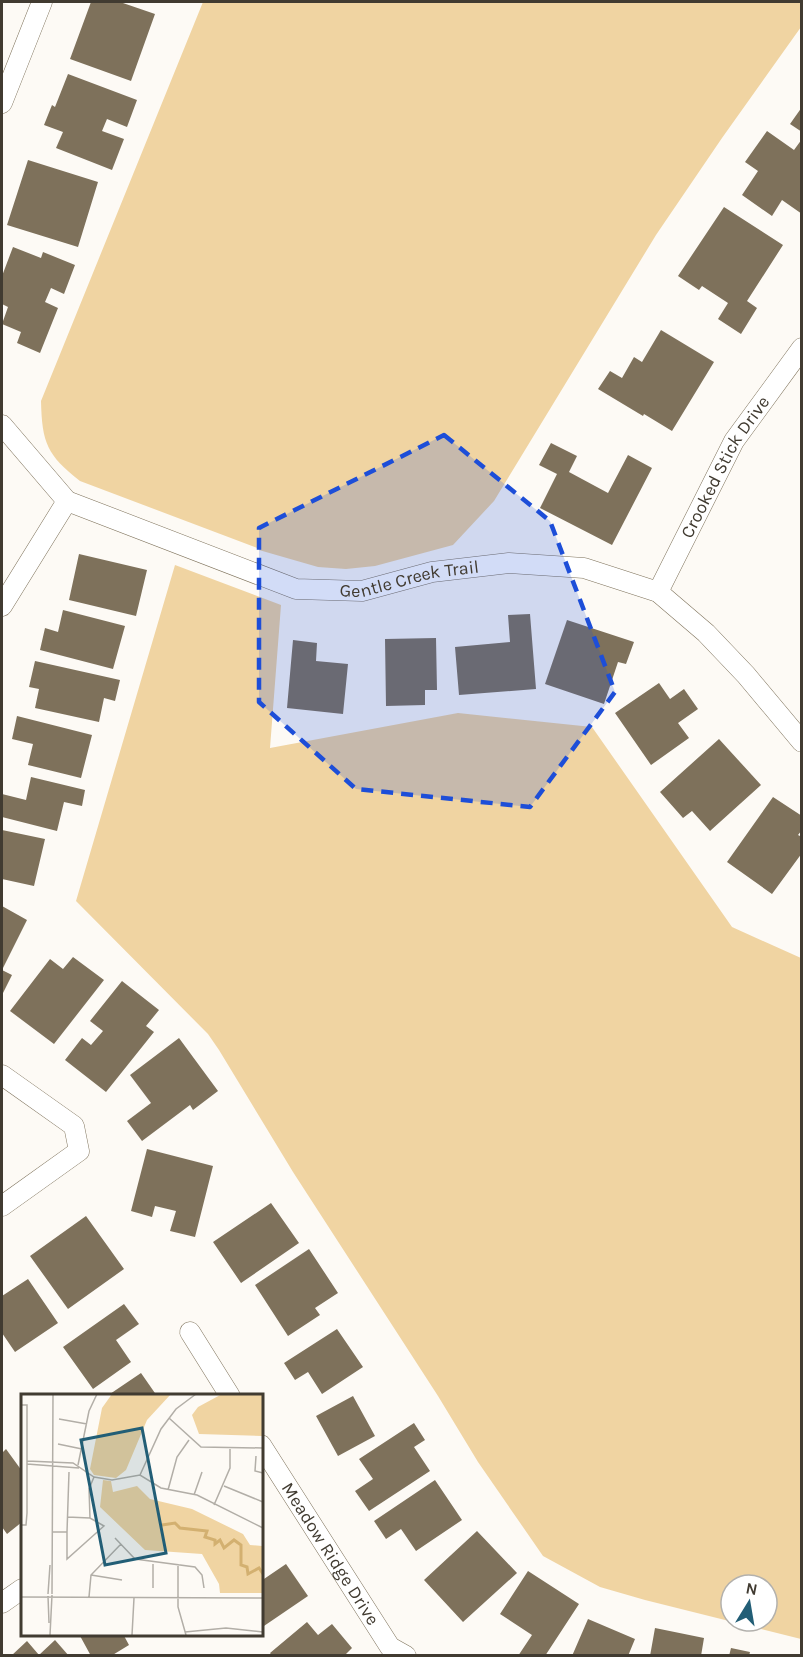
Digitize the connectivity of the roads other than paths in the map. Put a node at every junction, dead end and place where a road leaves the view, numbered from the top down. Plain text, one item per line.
1 (42, 2) edge
2 (2, 103) edge
3 (801, 348) edge
4 (2, 425) edge
5 (67, 501) junction
6 (658, 592) junction
7 (2, 606) edge
8 (801, 742) edge
9 (2, 1075) edge
10 (2, 1206) edge
11 (190, 1332) dead end
12 (229, 1394) edge
13 (262, 1446) edge
14 (21, 1590) edge
15 (2, 1603) edge
16 (406, 1656) edge

1 - 2 street
3 - 6 street, Crooked Stick Drive
4 - 5 street, Gentle Creek Trail
5 - 6 street, Gentle Creek Trail
5 - 7 street
6 - 8 street, Gentle Creek Trail
9 - 10 street
11 - 12 street
13 - 16 street, Meadow Ridge Drive
14 - 15 street

